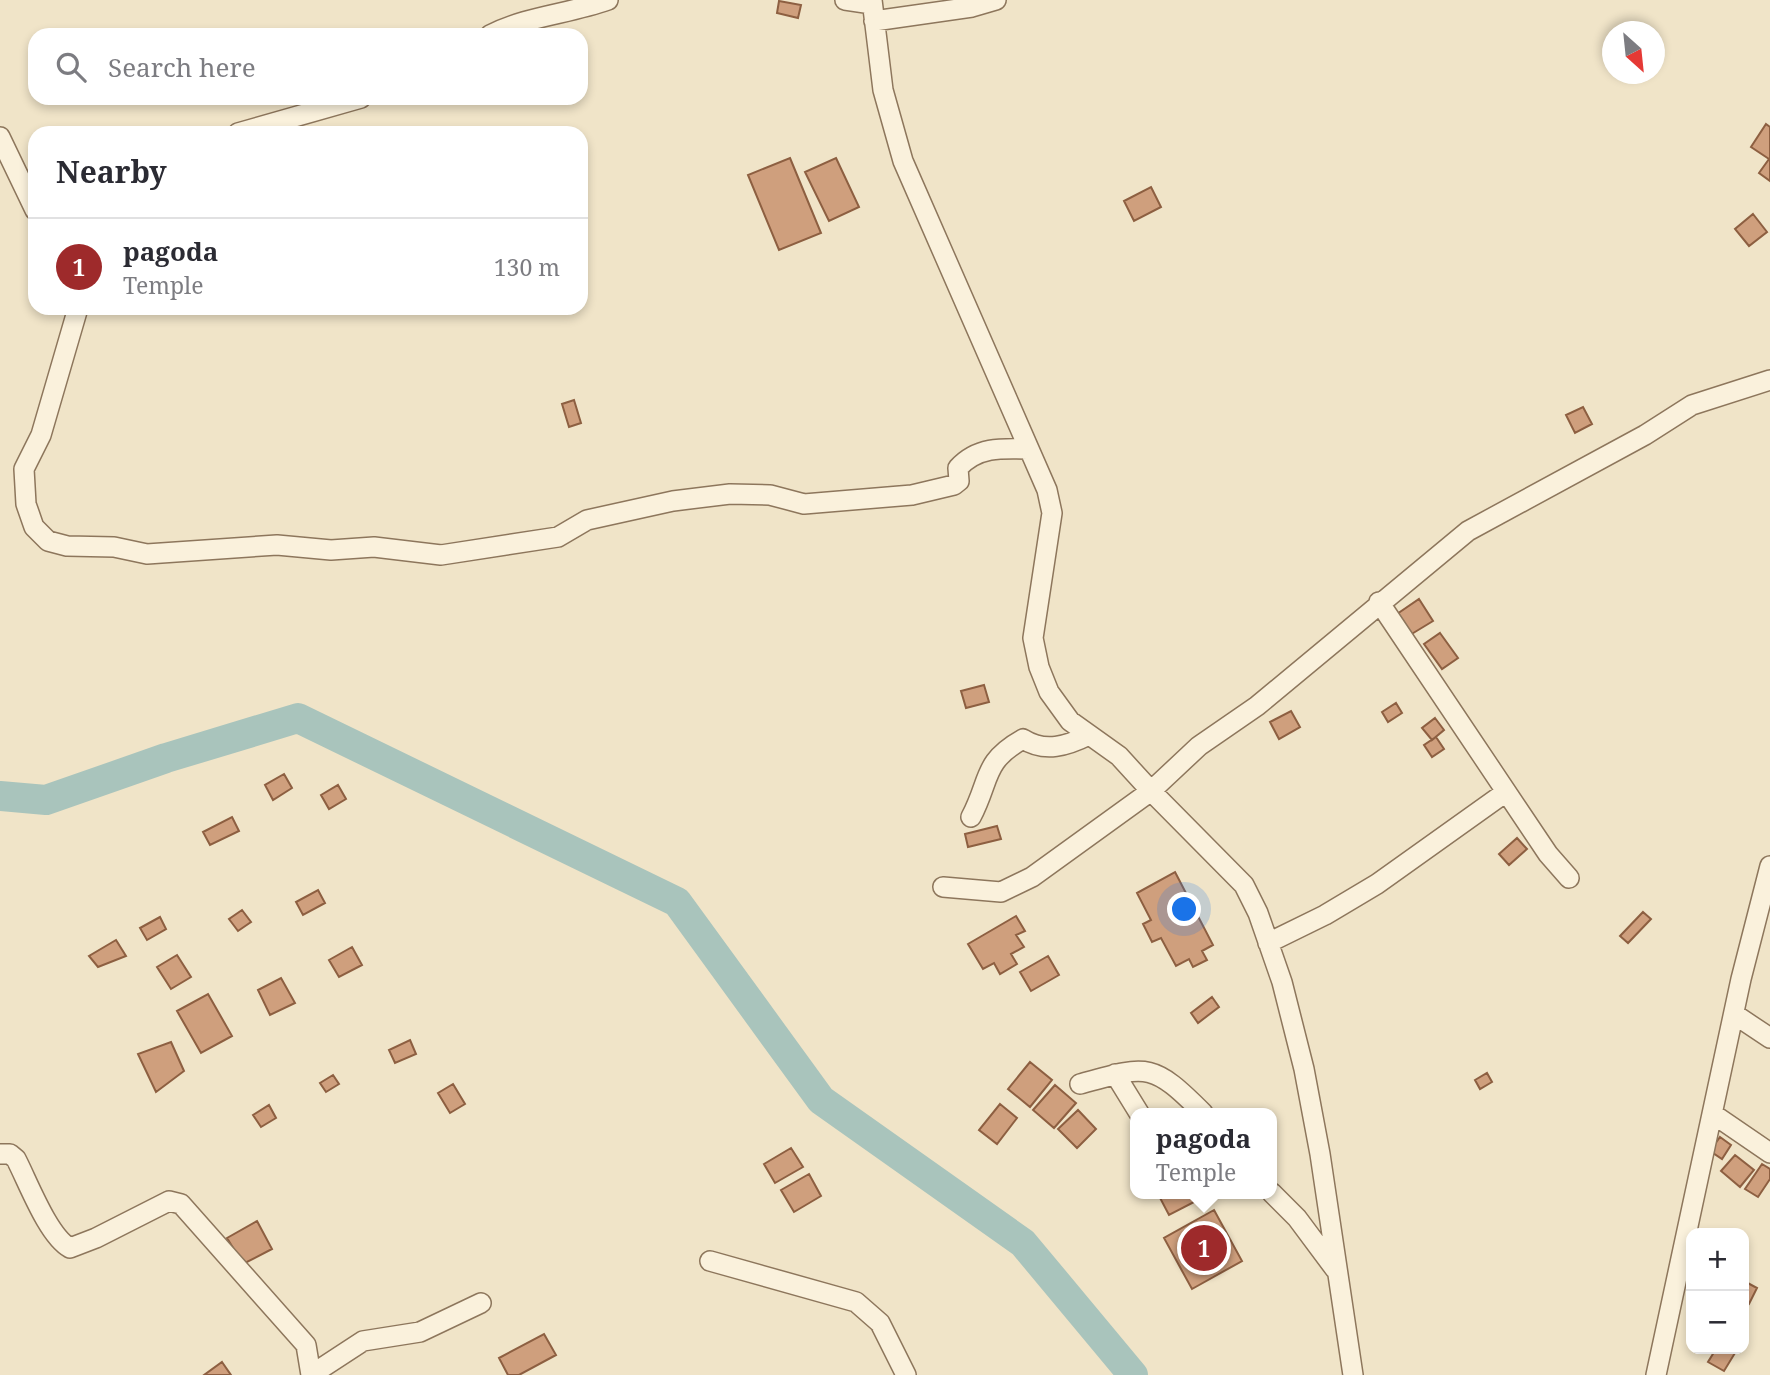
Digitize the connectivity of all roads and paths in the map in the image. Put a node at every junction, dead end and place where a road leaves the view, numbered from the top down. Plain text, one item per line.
1 (608, 0) edge
2 (845, 0) edge
3 (996, 0) edge
4 (873, 8) edge
5 (504, 28) edge
6 (336, 105) edge
7 (263, 126) edge
8 (0, 137) edge
9 (28, 195) edge
10 (76, 315) edge
11 (1770, 380) edge
12 (1028, 449) junction
13 (1379, 602) junction
14 (1089, 735) junction
15 (1151, 791) junction
16 (1506, 792) junction
17 (971, 817) dead end
18 (1770, 866) edge
19 (1569, 878) dead end
20 (943, 887) dead end
21 (1268, 943) junction
22 (1734, 1014) junction
23 (1770, 1038) edge
24 (1115, 1074) junction
25 (1080, 1084) dead end
26 (1136, 1108) edge
27 (1198, 1108) edge
28 (1713, 1114) junction
29 (1770, 1153) edge
30 (0, 1154) edge
31 (1277, 1198) edge
32 (710, 1261) dead end
33 (1338, 1273) junction
34 (481, 1303) dead end
35 (311, 1375) edge
36 (906, 1375) edge
37 (1353, 1375) edge
38 (1656, 1375) edge

1 - 5 street
2 - 4 street
3 - 4 street
4 - 12 street
6 - 7 street
8 - 9 street
10 - 12 street
11 - 13 street
12 - 14 street
13 - 15 street
13 - 16 street
14 - 15 street
14 - 17 street
15 - 20 street
15 - 21 street
16 - 19 street
16 - 21 street
18 - 22 street
21 - 33 street
22 - 23 street
22 - 28 street
24 - 25 street
24 - 26 street
24 - 27 street
28 - 29 street
28 - 38 street
30 - 35 street
31 - 33 street
32 - 36 street
33 - 37 street
34 - 35 street

